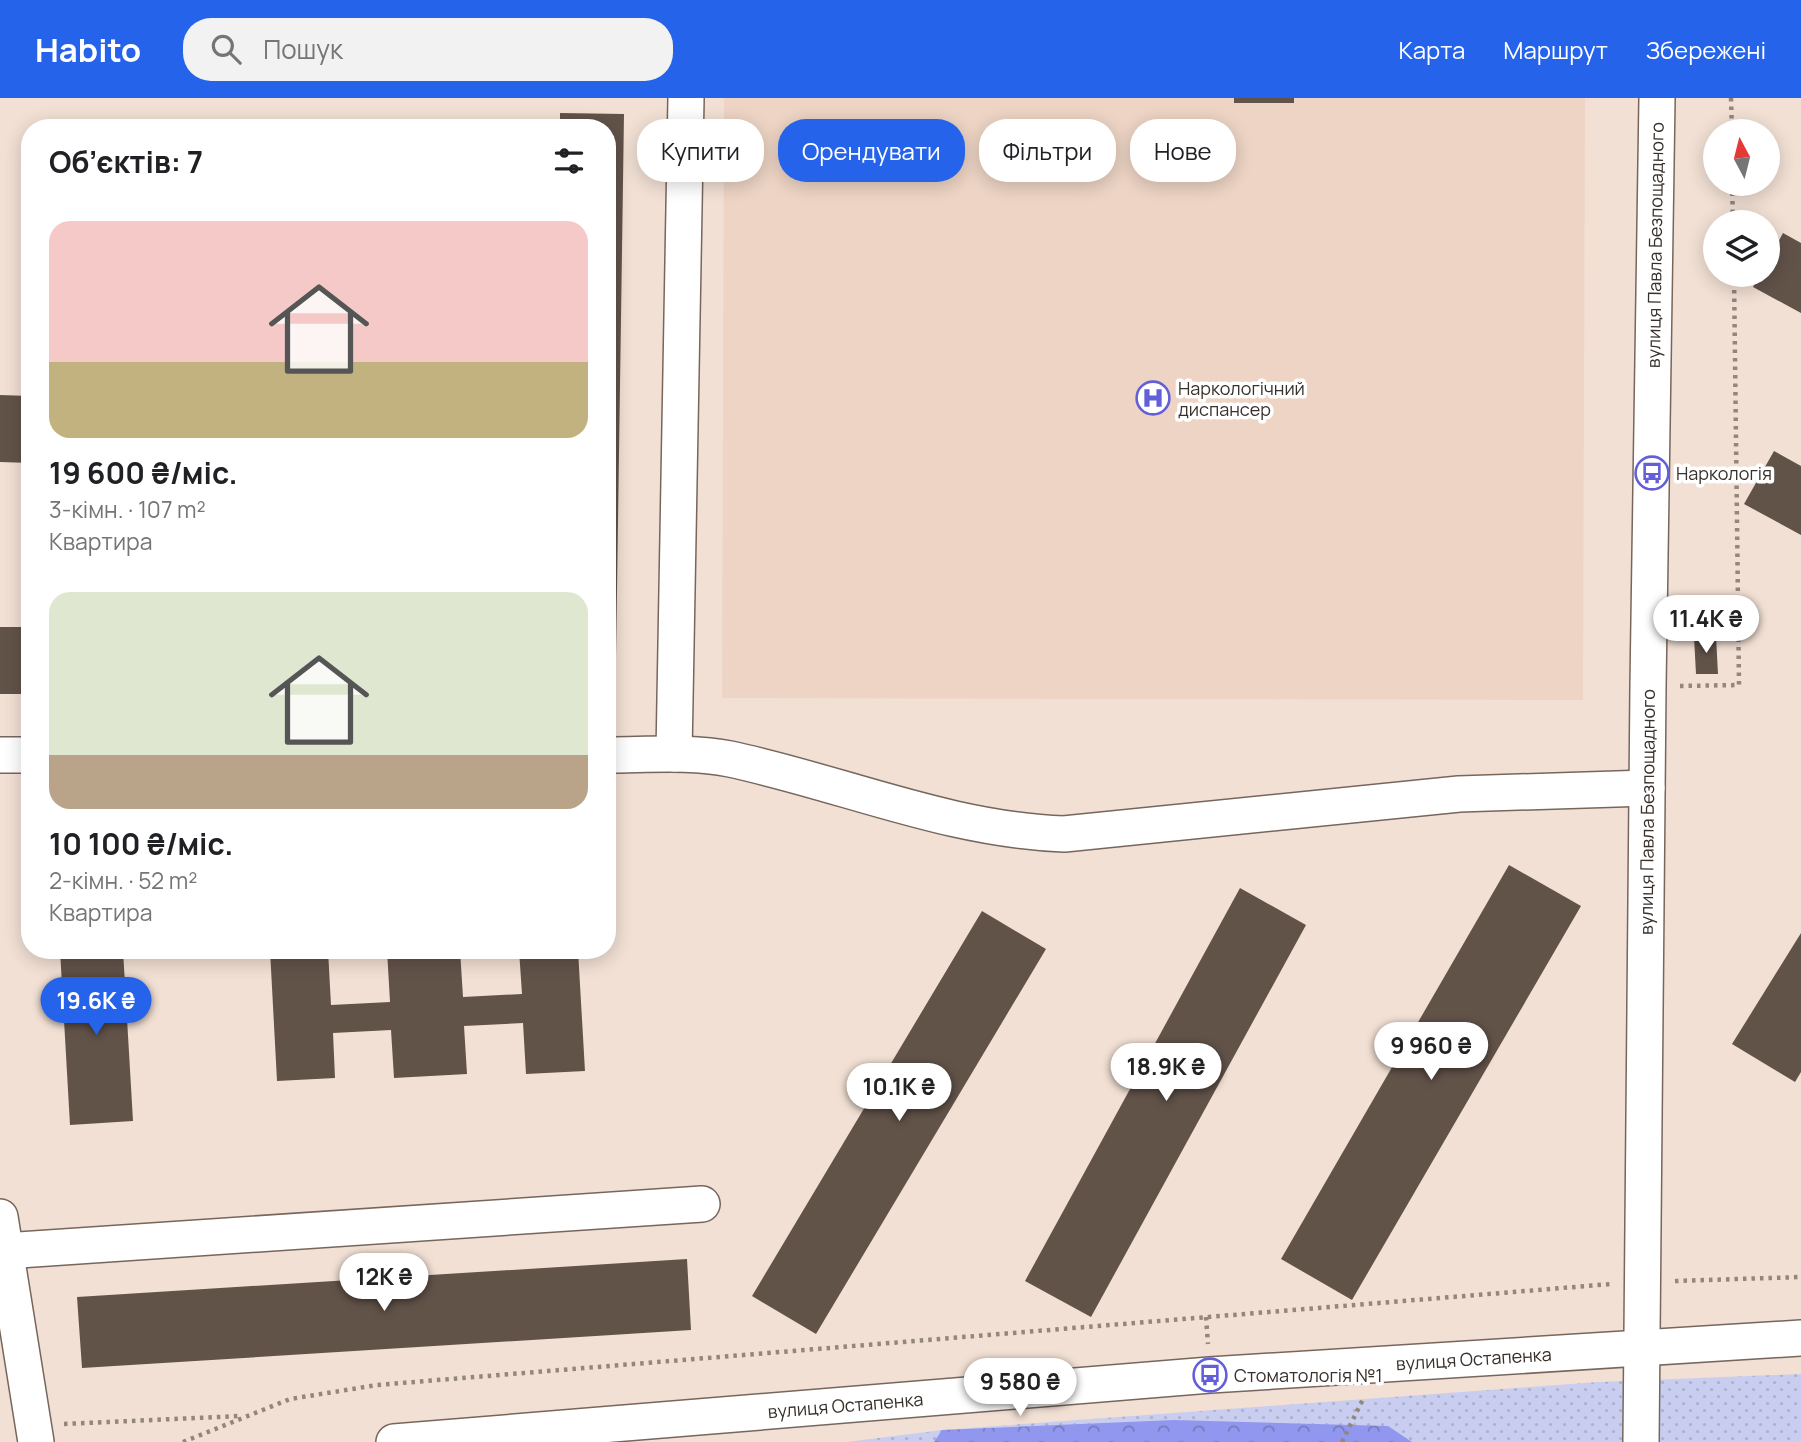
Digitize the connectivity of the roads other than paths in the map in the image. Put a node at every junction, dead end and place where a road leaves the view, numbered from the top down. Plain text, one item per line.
1 (686, 98) edge
2 (1657, 98) edge
3 (674, 754) junction
4 (0, 755) edge
5 (21, 755) edge
6 (616, 755) edge
7 (1647, 788) junction
8 (702, 1204) dead end
9 (0, 1217) edge
10 (4, 1251) junction
11 (1801, 1338) edge
12 (1642, 1346) junction
13 (34, 1434) edge
14 (394, 1442) edge
15 (1641, 1442) edge

1 - 3 street
2 - 7 street, вулиця Павла Безпощадного
3 - 6 street
3 - 7 street
4 - 5 street
7 - 12 street, вулиця Павла Безпощадного
8 - 10 street
9 - 10 street
10 - 13 street
11 - 12 street, вулиця Остапенка
12 - 14 street, вулиця Остапенка
12 - 15 street, вулиця Павла Безпощадного

